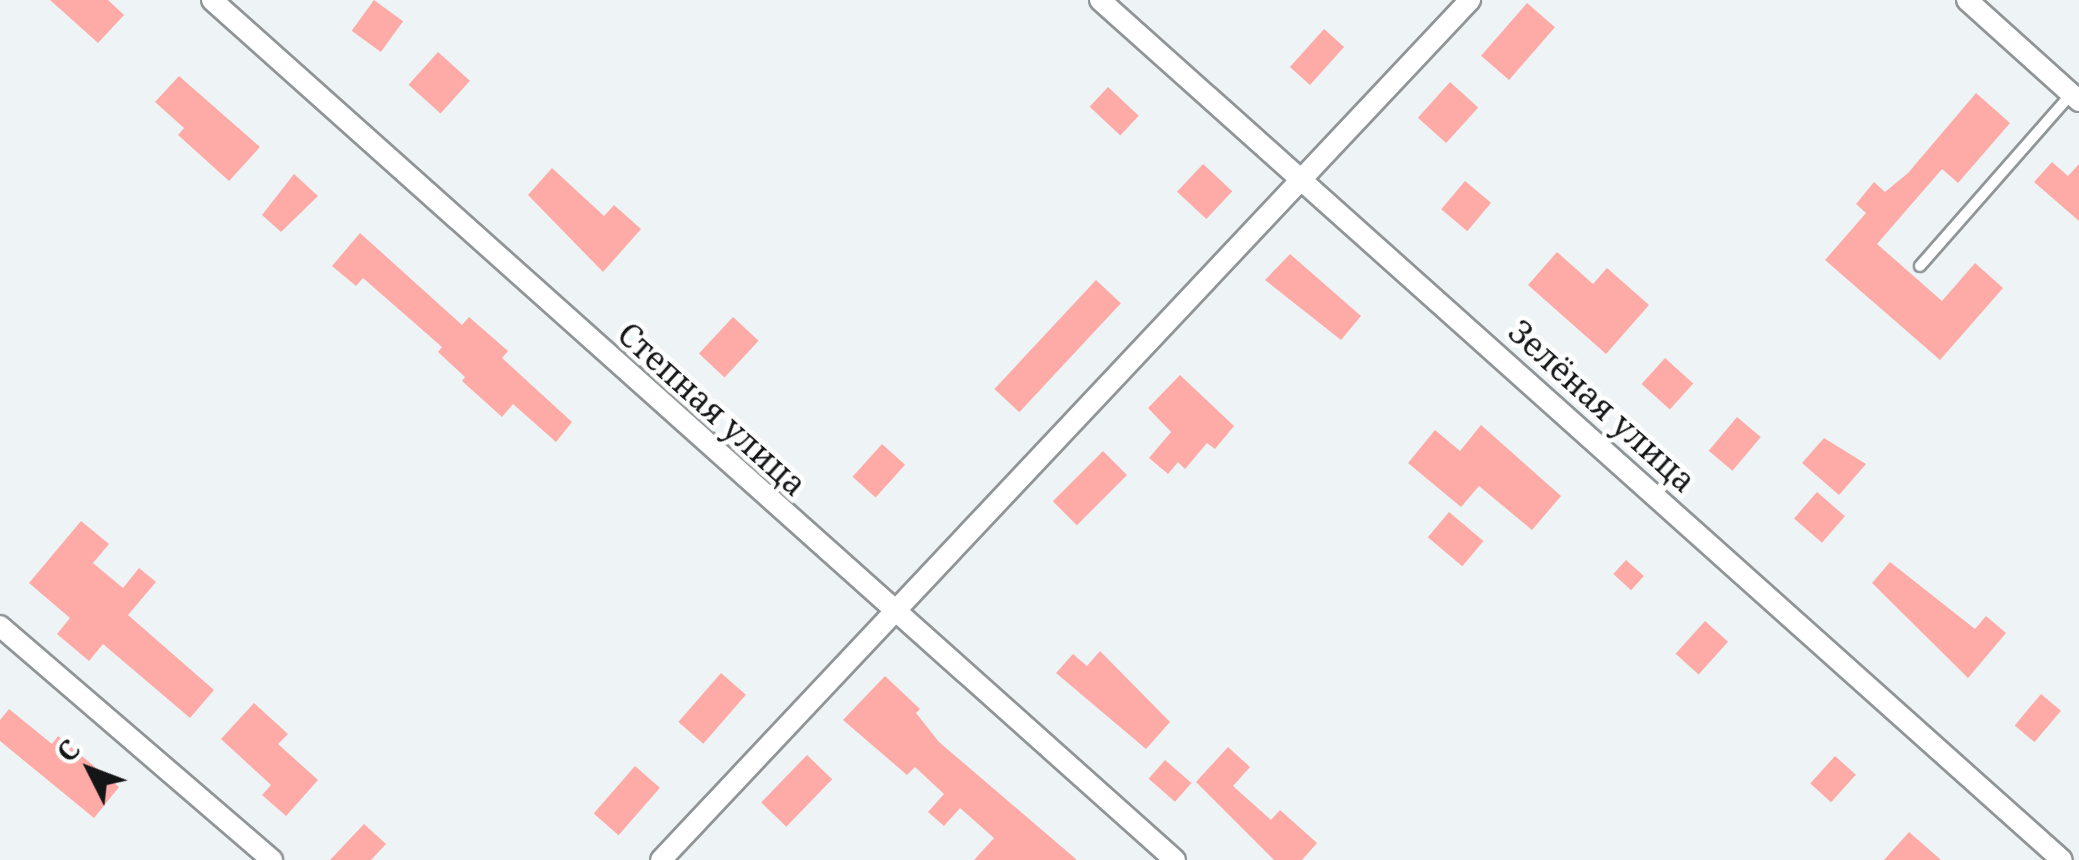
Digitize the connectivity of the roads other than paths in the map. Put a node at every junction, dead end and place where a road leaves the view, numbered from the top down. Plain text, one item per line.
1 (212, 0) edge
2 (1100, 0) edge
3 (1470, 0) edge
4 (1968, 0) edge
5 (2075, 97) edge
6 (1301, 181) junction
7 (1920, 266) dead end
8 (895, 614) junction
9 (0, 626) edge
10 (272, 860) edge
11 (661, 860) edge
12 (1175, 860) edge
13 (2062, 860) edge

1 - 8 street, Степная улица
2 - 6 street, Зелёная улица
3 - 6 street
4 - 5 street
5 - 7 lane
6 - 8 street
6 - 13 street, Зелёная улица
8 - 11 street
8 - 12 street, Степная улица
9 - 10 street

